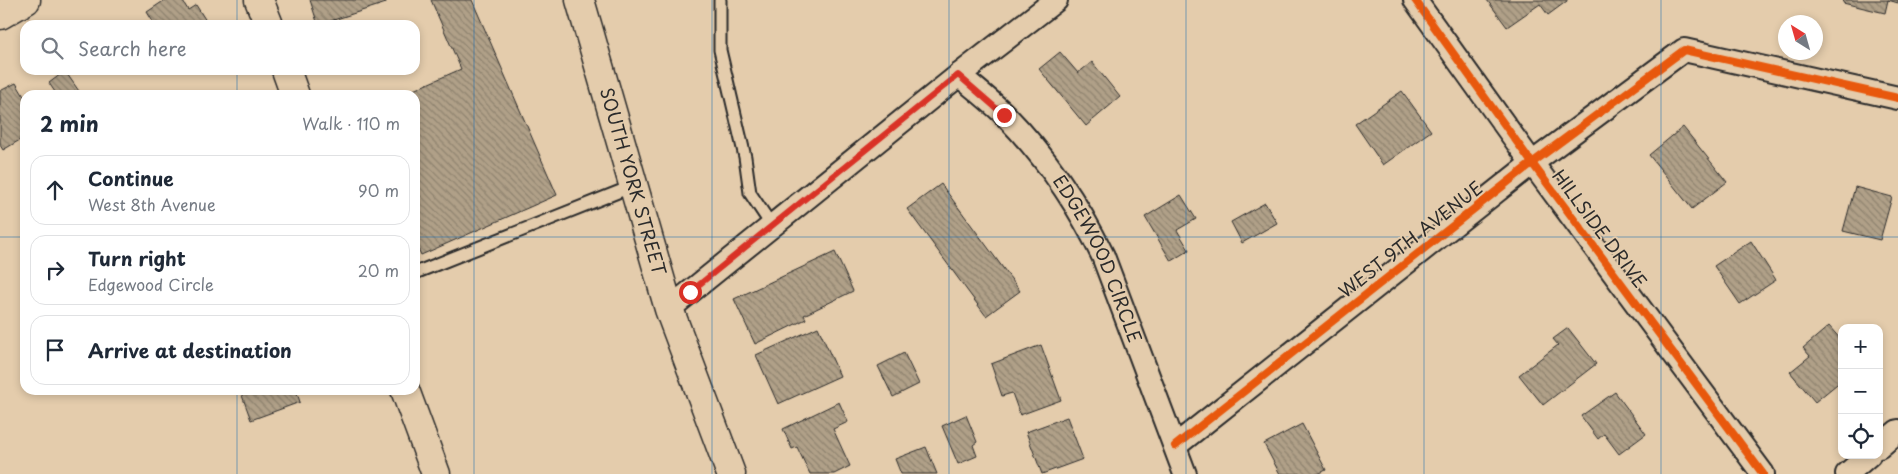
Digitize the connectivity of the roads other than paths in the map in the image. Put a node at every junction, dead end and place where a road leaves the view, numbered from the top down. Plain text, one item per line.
1 (26, 0) edge
2 (259, 0) edge
3 (580, 0) edge
4 (720, 0) edge
5 (1056, 0) edge
6 (1415, 0) edge
7 (0, 15) edge
8 (267, 20) edge
9 (288, 75) edge
10 (958, 75) junction
11 (293, 90) edge
12 (1898, 98) edge
13 (1532, 164) junction
14 (634, 186) junction
15 (772, 226) junction
16 (420, 271) edge
17 (669, 309) junction
18 (407, 395) edge
19 (1898, 431) edge
20 (1883, 444) edge
21 (1175, 446) junction
22 (1865, 459) edge
23 (436, 474) edge
24 (731, 474) edge
25 (1185, 474) edge
26 (1763, 474) edge
27 (1848, 474) edge

1 - 7 main road
2 - 8 main road
3 - 14 main road, SOUTH YORK STREET
4 - 15 lane
5 - 10 street
6 - 13 street, HILLSIDE DRIVE
9 - 11 main road
10 - 15 street
10 - 21 street, EDGEWOOD CIRCLE
12 - 13 street, WEST 9TH AVENUE
13 - 21 street, WEST 9TH AVENUE
13 - 26 street, HILLSIDE DRIVE
14 - 16 lane
14 - 17 main road, SOUTH YORK STREET
15 - 17 street
17 - 24 main road, SOUTH YORK STREET
18 - 23 main road
19 - 20 street
21 - 25 street, EDGEWOOD CIRCLE
22 - 27 street

